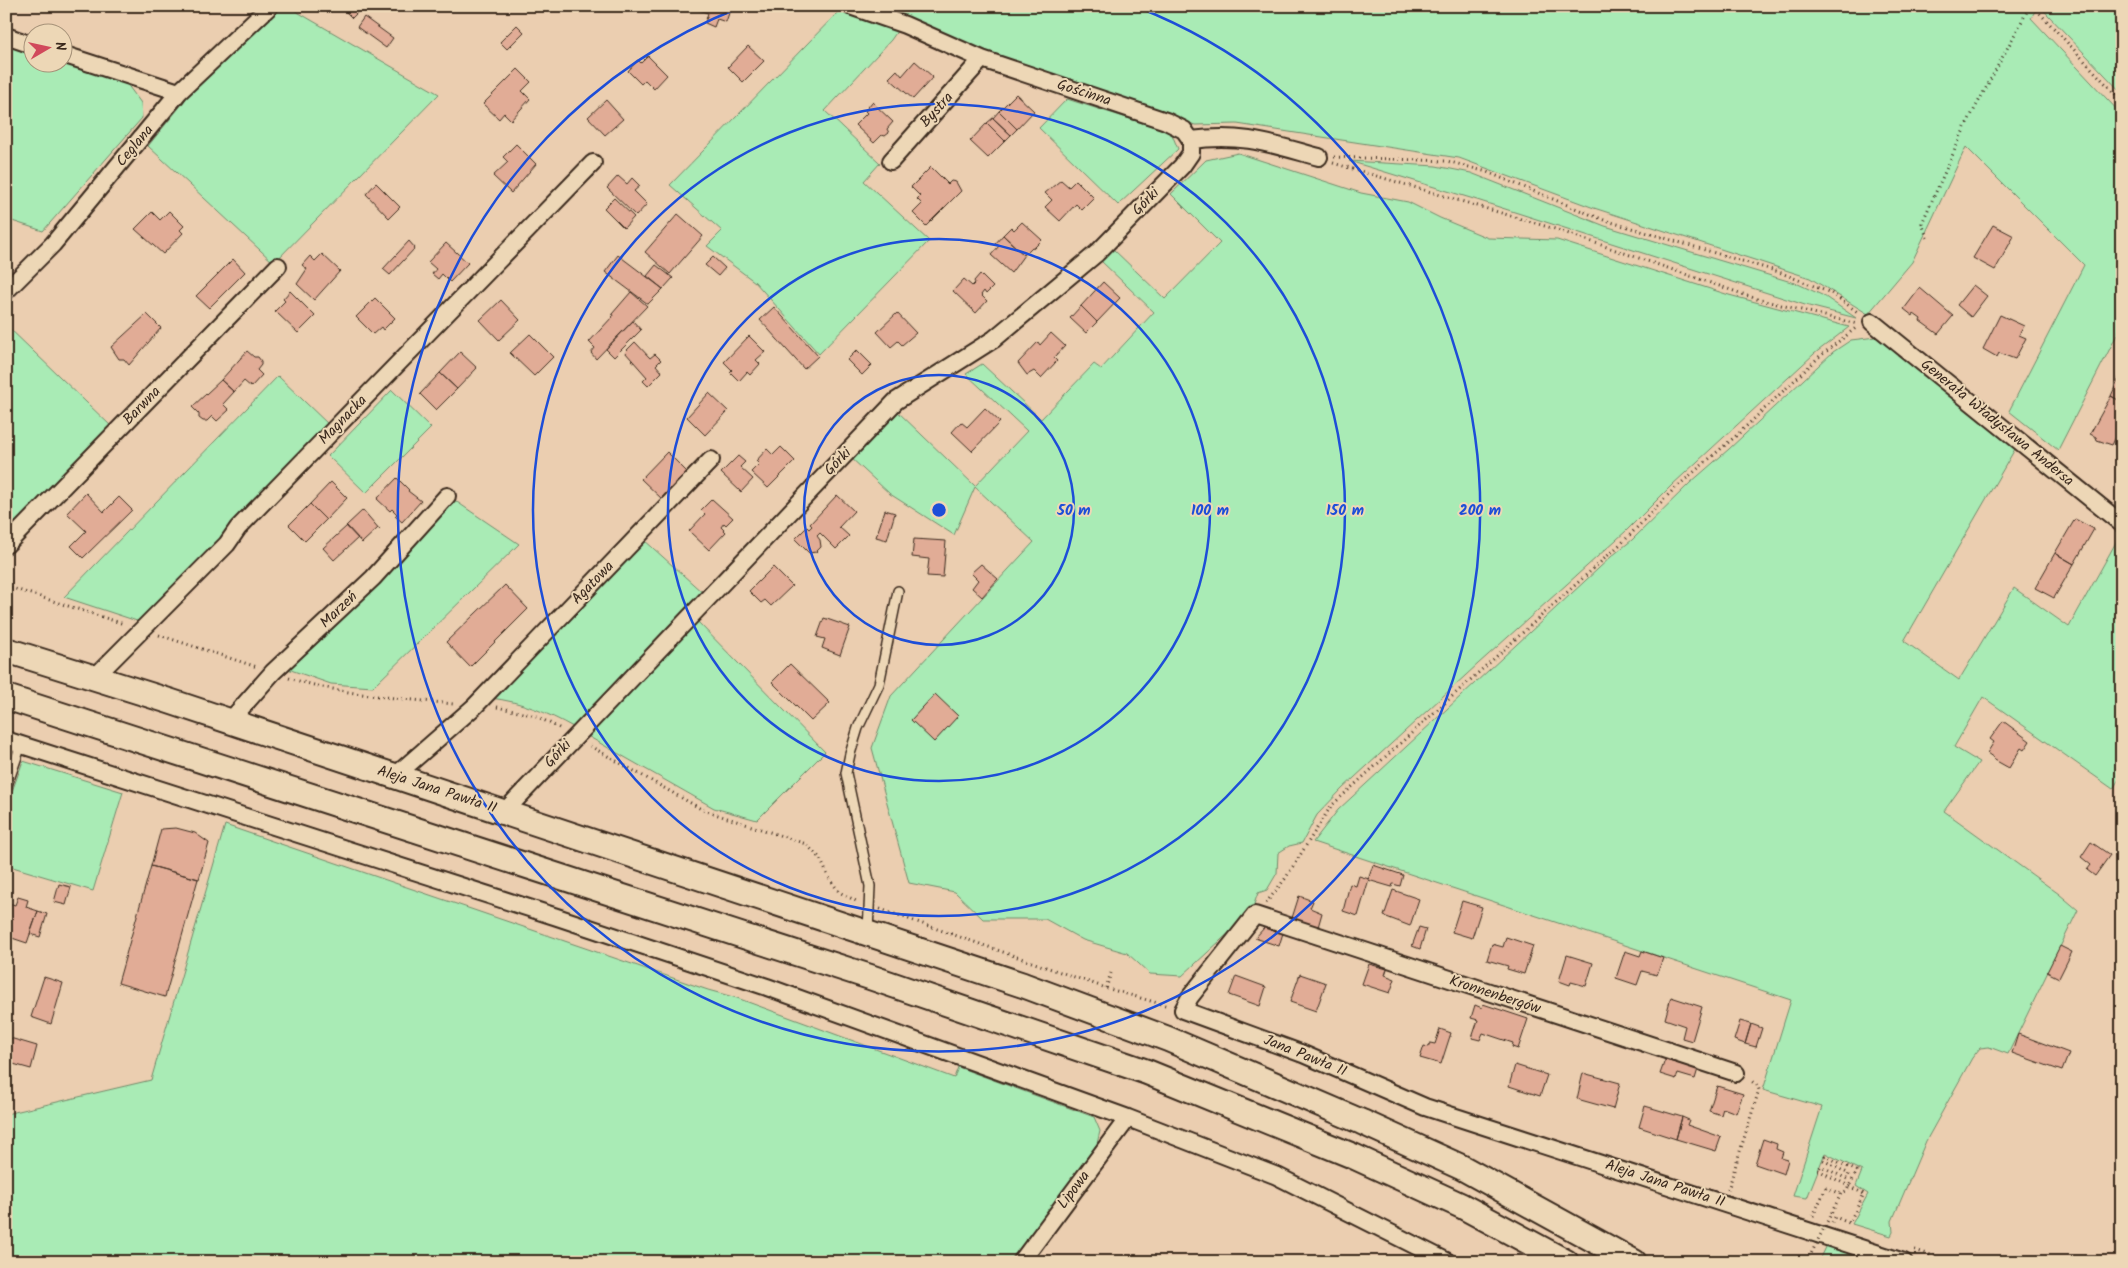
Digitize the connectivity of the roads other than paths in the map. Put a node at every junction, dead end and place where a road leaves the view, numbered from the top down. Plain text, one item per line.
1 (270, 6) edge
2 (850, 6) edge
3 (6, 36) edge
4 (22, 42) edge
5 (72, 57) edge
6 (982, 59) junction
7 (180, 92) junction
8 (1191, 140) junction
9 (1319, 157) road end
10 (891, 161) dead end
11 (593, 163) dead end
12 (278, 266) dead end
13 (6, 291) edge
14 (1872, 322) road end
15 (711, 460) dead end
16 (447, 496) dead end
17 (2122, 524) edge
18 (6, 545) edge
19 (898, 591) dead end
20 (6, 650) edge
21 (93, 679) junction
22 (6, 697) edge
23 (229, 722) junction
24 (14, 743) edge
25 (395, 776) junction
26 (6, 788) edge
27 (504, 812) junction
28 (868, 932) junction
29 (1183, 1010) joint
30 (1736, 1073) road end
31 (1425, 1107) joint
32 (1128, 1118) junction
33 (1021, 1262) edge
34 (1448, 1262) edge
35 (1566, 1262) edge
36 (1634, 1262) edge
37 (1904, 1262) edge

1 - 7 street, Ceglana
2 - 6 street, Gościnna
3 - 4 street
5 - 7 street
6 - 8 street, Gościnna
6 - 10 street, Bystra
7 - 13 street, Ceglana
8 - 9 street
8 - 27 street, Górki
11 - 21 street, Magnacka
12 - 18 street, Barwna
14 - 17 street, Generała Władysława Andersa
15 - 25 street, Agatowa
16 - 23 street, Marzeń
19 - 28 lane
20 - 21 main road, Aleja Jana Pawła II
21 - 23 main road, Aleja Jana Pawła II
22 - 35 main road
23 - 25 main road, Aleja Jana Pawła II
24 - 26 lane
24 - 32 street
25 - 27 main road, Aleja Jana Pawła II
27 - 28 main road, Aleja Jana Pawła II
28 - 36 main road, Aleja Jana Pawła II
29 - 30 street, Kronnenbergów
29 - 31 street, Jana Pawła II
31 - 37 street, Aleja Jana Pawła II
32 - 33 street, Lipowa
32 - 34 street

